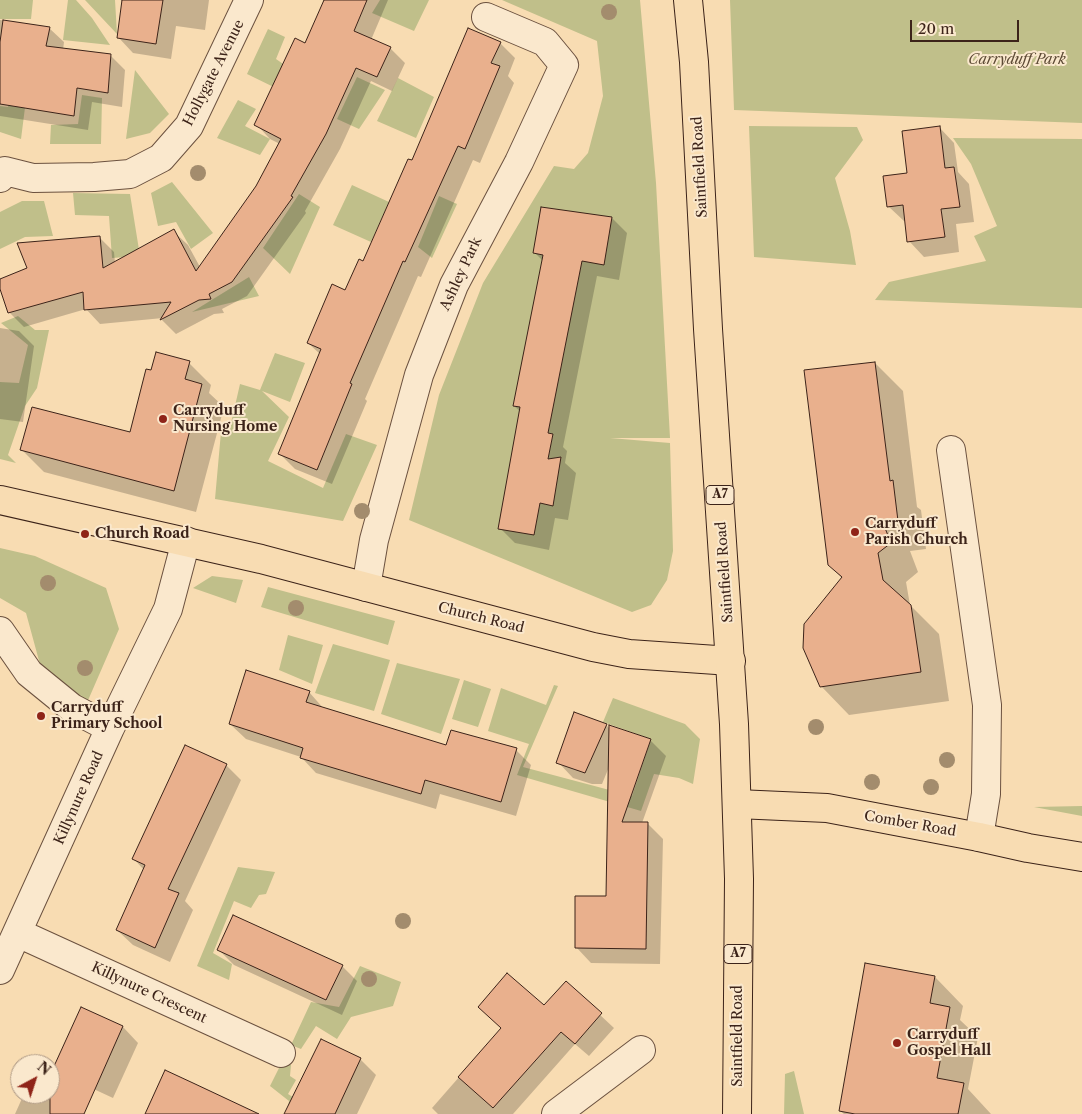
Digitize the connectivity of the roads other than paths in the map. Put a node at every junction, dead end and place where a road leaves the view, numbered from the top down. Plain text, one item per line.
1 (249, 0) edge
2 (688, 0) edge
3 (486, 18) dead end
4 (2, 172) edge
5 (951, 450) dead end
6 (0, 500) edge
7 (186, 541) junction
8 (366, 587) junction
9 (0, 631) edge
10 (731, 661) junction
11 (110, 728) junction
12 (737, 804) junction
13 (979, 836) junction
14 (1082, 857) edge
15 (18, 933) junction
16 (0, 970) edge
17 (641, 1050) dead end
18 (281, 1053) dead end
19 (556, 1114) edge
20 (737, 1114) edge

1 - 4 street, Hollygate Avenue
2 - 10 main road, Saintfield Road / A7
3 - 8 street, Ashley Park
5 - 13 street
6 - 7 main road, Church Road
7 - 8 main road, Church Road
7 - 11 street, Killynure Road
8 - 10 main road, Church Road
9 - 11 street
10 - 12 main road, Saintfield Road / A7
11 - 15 street, Killynure Road
12 - 13 main road, Comber Road
12 - 20 main road, Saintfield Road / A7
13 - 14 main road, Comber Road
15 - 16 street, Killynure Road
15 - 18 street, Killynure Crescent
17 - 19 street

